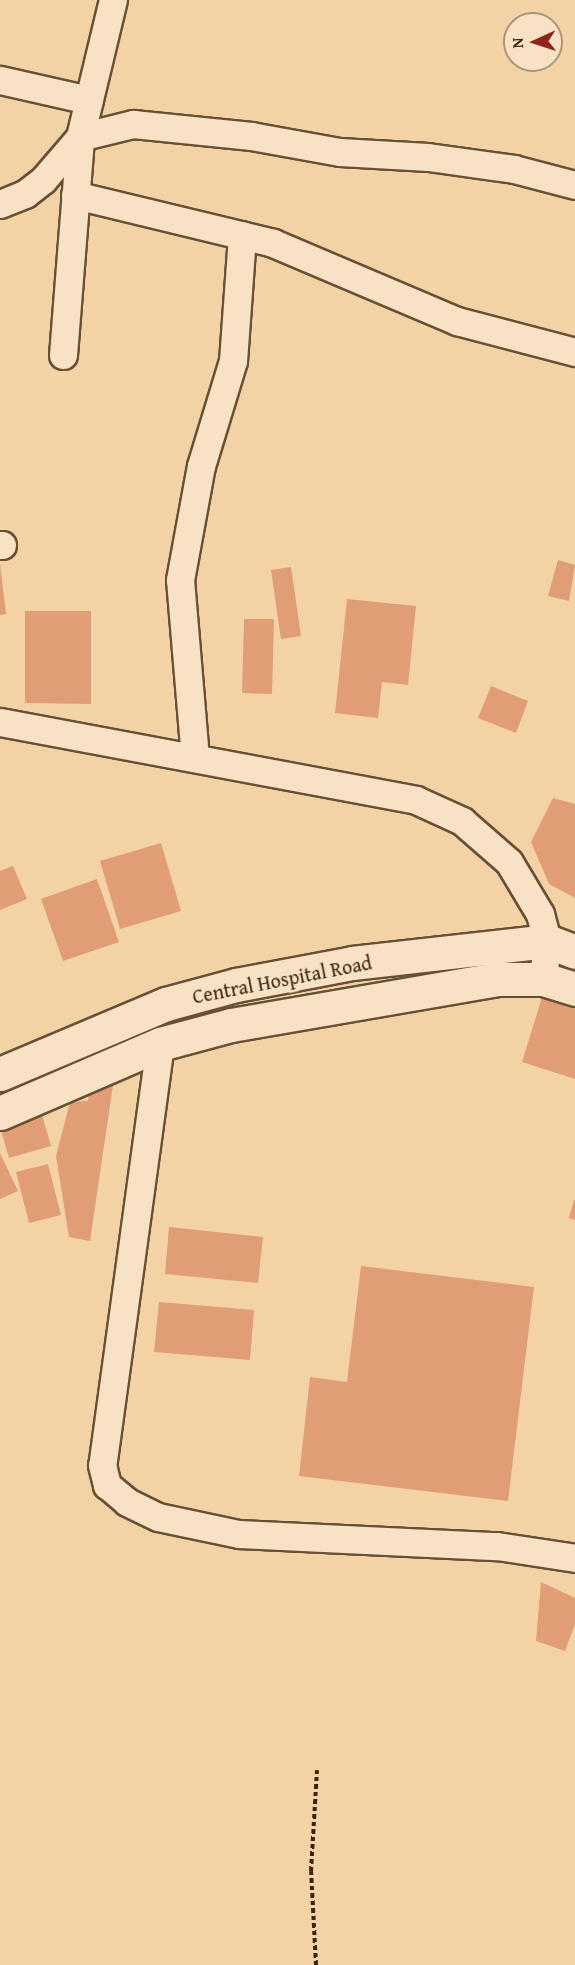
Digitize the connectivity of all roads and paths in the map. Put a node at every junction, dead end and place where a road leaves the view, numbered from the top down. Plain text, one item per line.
1 (113, 0) edge
2 (0, 80) edge
3 (89, 100) junction
4 (80, 136) junction
5 (575, 184) edge
6 (75, 195) junction
7 (0, 204) edge
8 (242, 235) junction
9 (575, 352) edge
10 (63, 355) dead end
11 (0, 722) edge
12 (195, 758) junction
13 (561, 946) edge
14 (543, 979) junction
15 (575, 989) edge
16 (160, 1044) junction
17 (0, 1074) edge
18 (2, 1108) edge
19 (575, 1558) edge
20 (317, 1770) dead end
21 (316, 1965) edge

1 - 3 street
2 - 3 street
3 - 4 street
4 - 5 street
4 - 6 street
4 - 7 street
6 - 8 street
6 - 10 street
8 - 9 street
8 - 12 street
11 - 12 street
12 - 13 street
13 - 14 street
13 - 17 street, Central Hospital Road
14 - 15 street, Central Hospital Road
14 - 16 street, Central Hospital Road
16 - 18 street, Central Hospital Road
16 - 19 street
20 - 21 path

